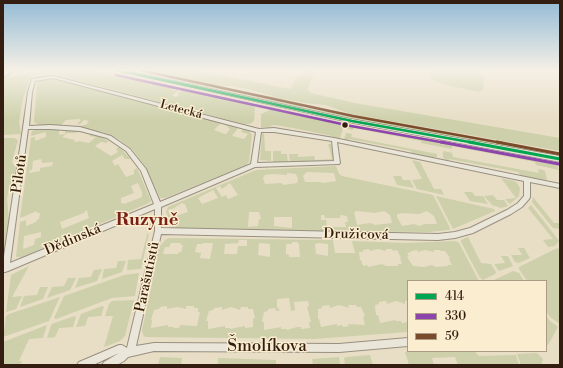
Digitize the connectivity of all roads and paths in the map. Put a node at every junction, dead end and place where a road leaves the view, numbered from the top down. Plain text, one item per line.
1 (31, 87) edge
2 (92, 87) edge
3 (197, 87) edge
4 (216, 87) edge
5 (26, 128) junction
6 (259, 131) junction
7 (334, 140) junction
8 (560, 153) edge
9 (560, 159) edge
10 (254, 165) junction
11 (527, 179) junction
12 (560, 186) edge
13 (158, 205) junction
14 (158, 231) junction
15 (5, 269) edge
16 (407, 342) edge
17 (126, 351) junction
18 (82, 365) edge
19 (107, 365) edge

1 - 5 street, Pilotů
2 - 6 street, Letecká
3 - 9 main road
4 - 8 main road
5 - 13 street, Parašutistů
5 - 15 street, Pilotů
6 - 7 street, Letecká
6 - 10 street
7 - 10 street
7 - 11 street, Letecká
10 - 13 street, Dědinská
11 - 12 street, Letecká
11 - 14 street, Družicová
13 - 14 street, Parašutistů
13 - 15 street, Dědinská
14 - 17 street, Parašutistů
16 - 17 street, Šmolíkova
17 - 18 street, Šmolíkova
17 - 19 street, Šmolíkova

